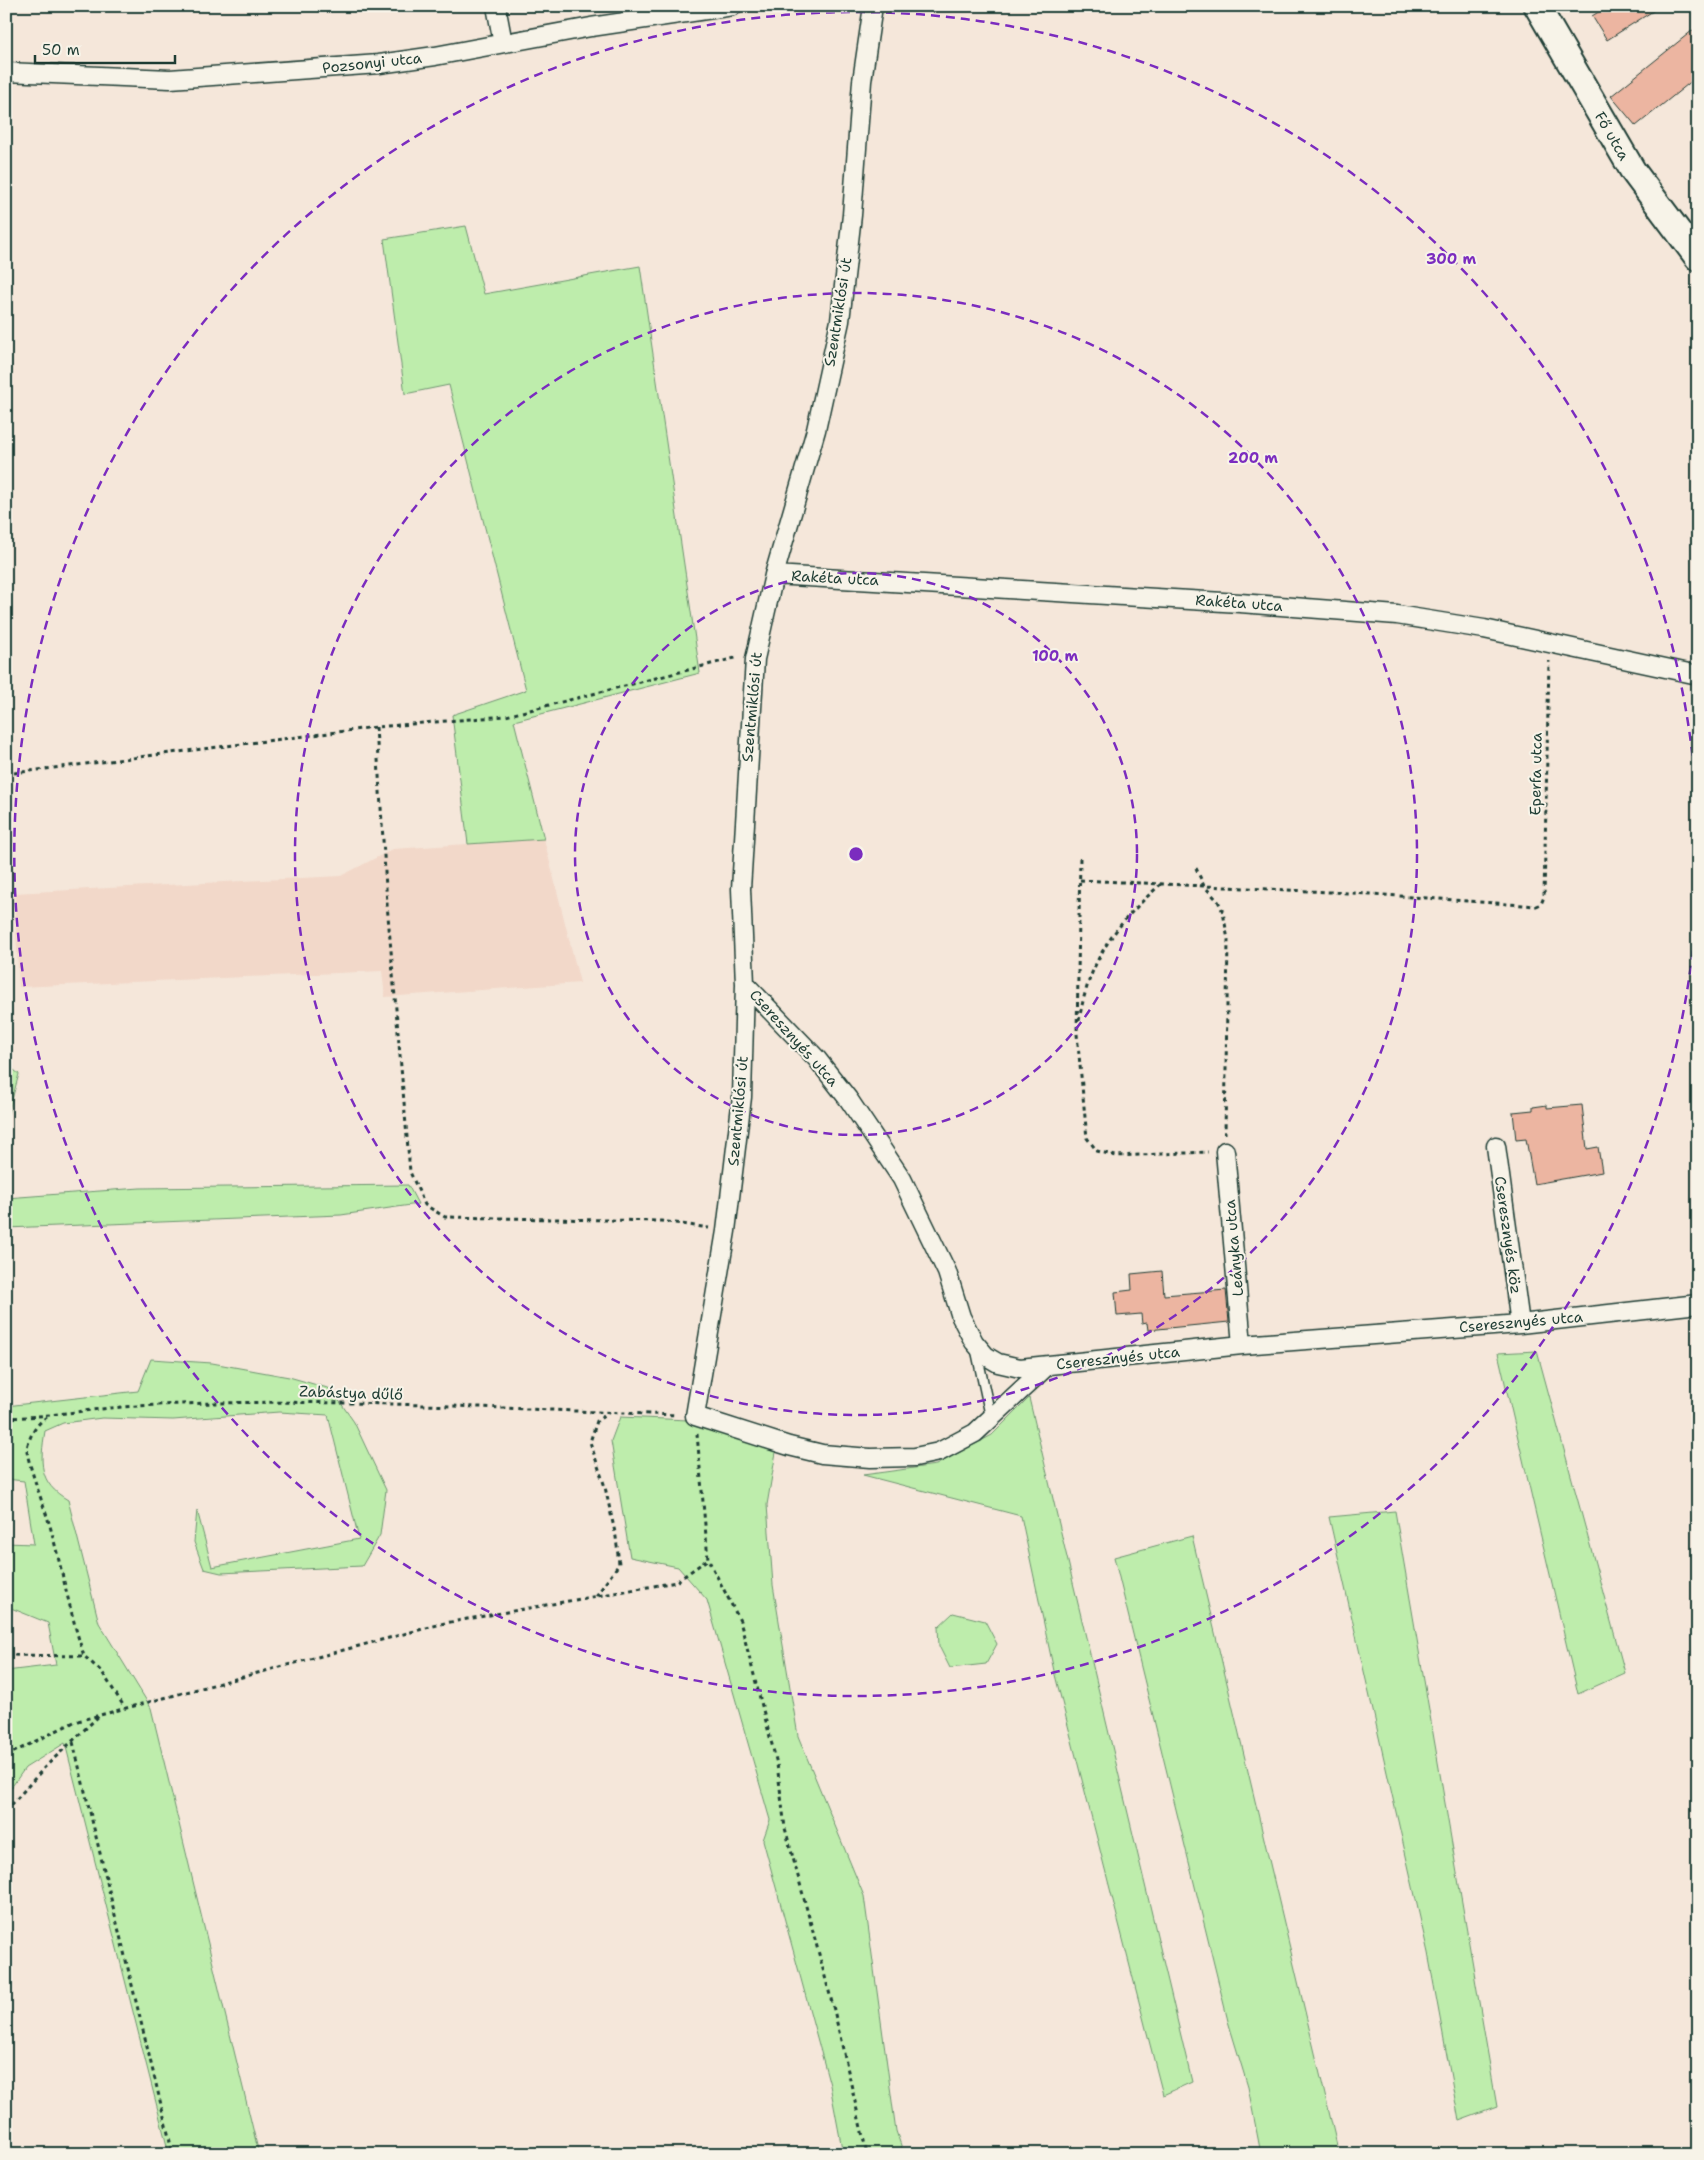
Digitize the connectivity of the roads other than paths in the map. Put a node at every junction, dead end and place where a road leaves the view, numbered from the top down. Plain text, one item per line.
1 (496, 6) edge
2 (733, 6) edge
3 (873, 6) edge
4 (1537, 6) edge
5 (503, 42) junction
6 (6, 72) edge
7 (1698, 258) edge
8 (774, 574) junction
9 (1698, 675) edge
10 (745, 984) junction
11 (1496, 1146) dead end
12 (1225, 1151) road end
13 (1698, 1304) edge
14 (1520, 1324) junction
15 (974, 1342) junction
16 (1242, 1345) junction
17 (1048, 1366) junction
18 (991, 1419) junction

1 - 5 street
2 - 5 street, Pozsonyi utca
3 - 8 street, Szentmiklósi út
4 - 7 main road, Fő utca
5 - 6 street, Pozsonyi utca
8 - 9 street, Rakéta utca
8 - 10 street, Szentmiklósi út
10 - 15 street, Cseresznyés utca
10 - 18 street, Szentmiklósi út
11 - 14 street, Cseresznyés köz
12 - 16 street, Leányka utca
13 - 14 street, Cseresznyés utca
14 - 16 street, Cseresznyés utca
15 - 17 street, Cseresznyés utca
15 - 18 lane
16 - 17 street, Cseresznyés utca
17 - 18 street

